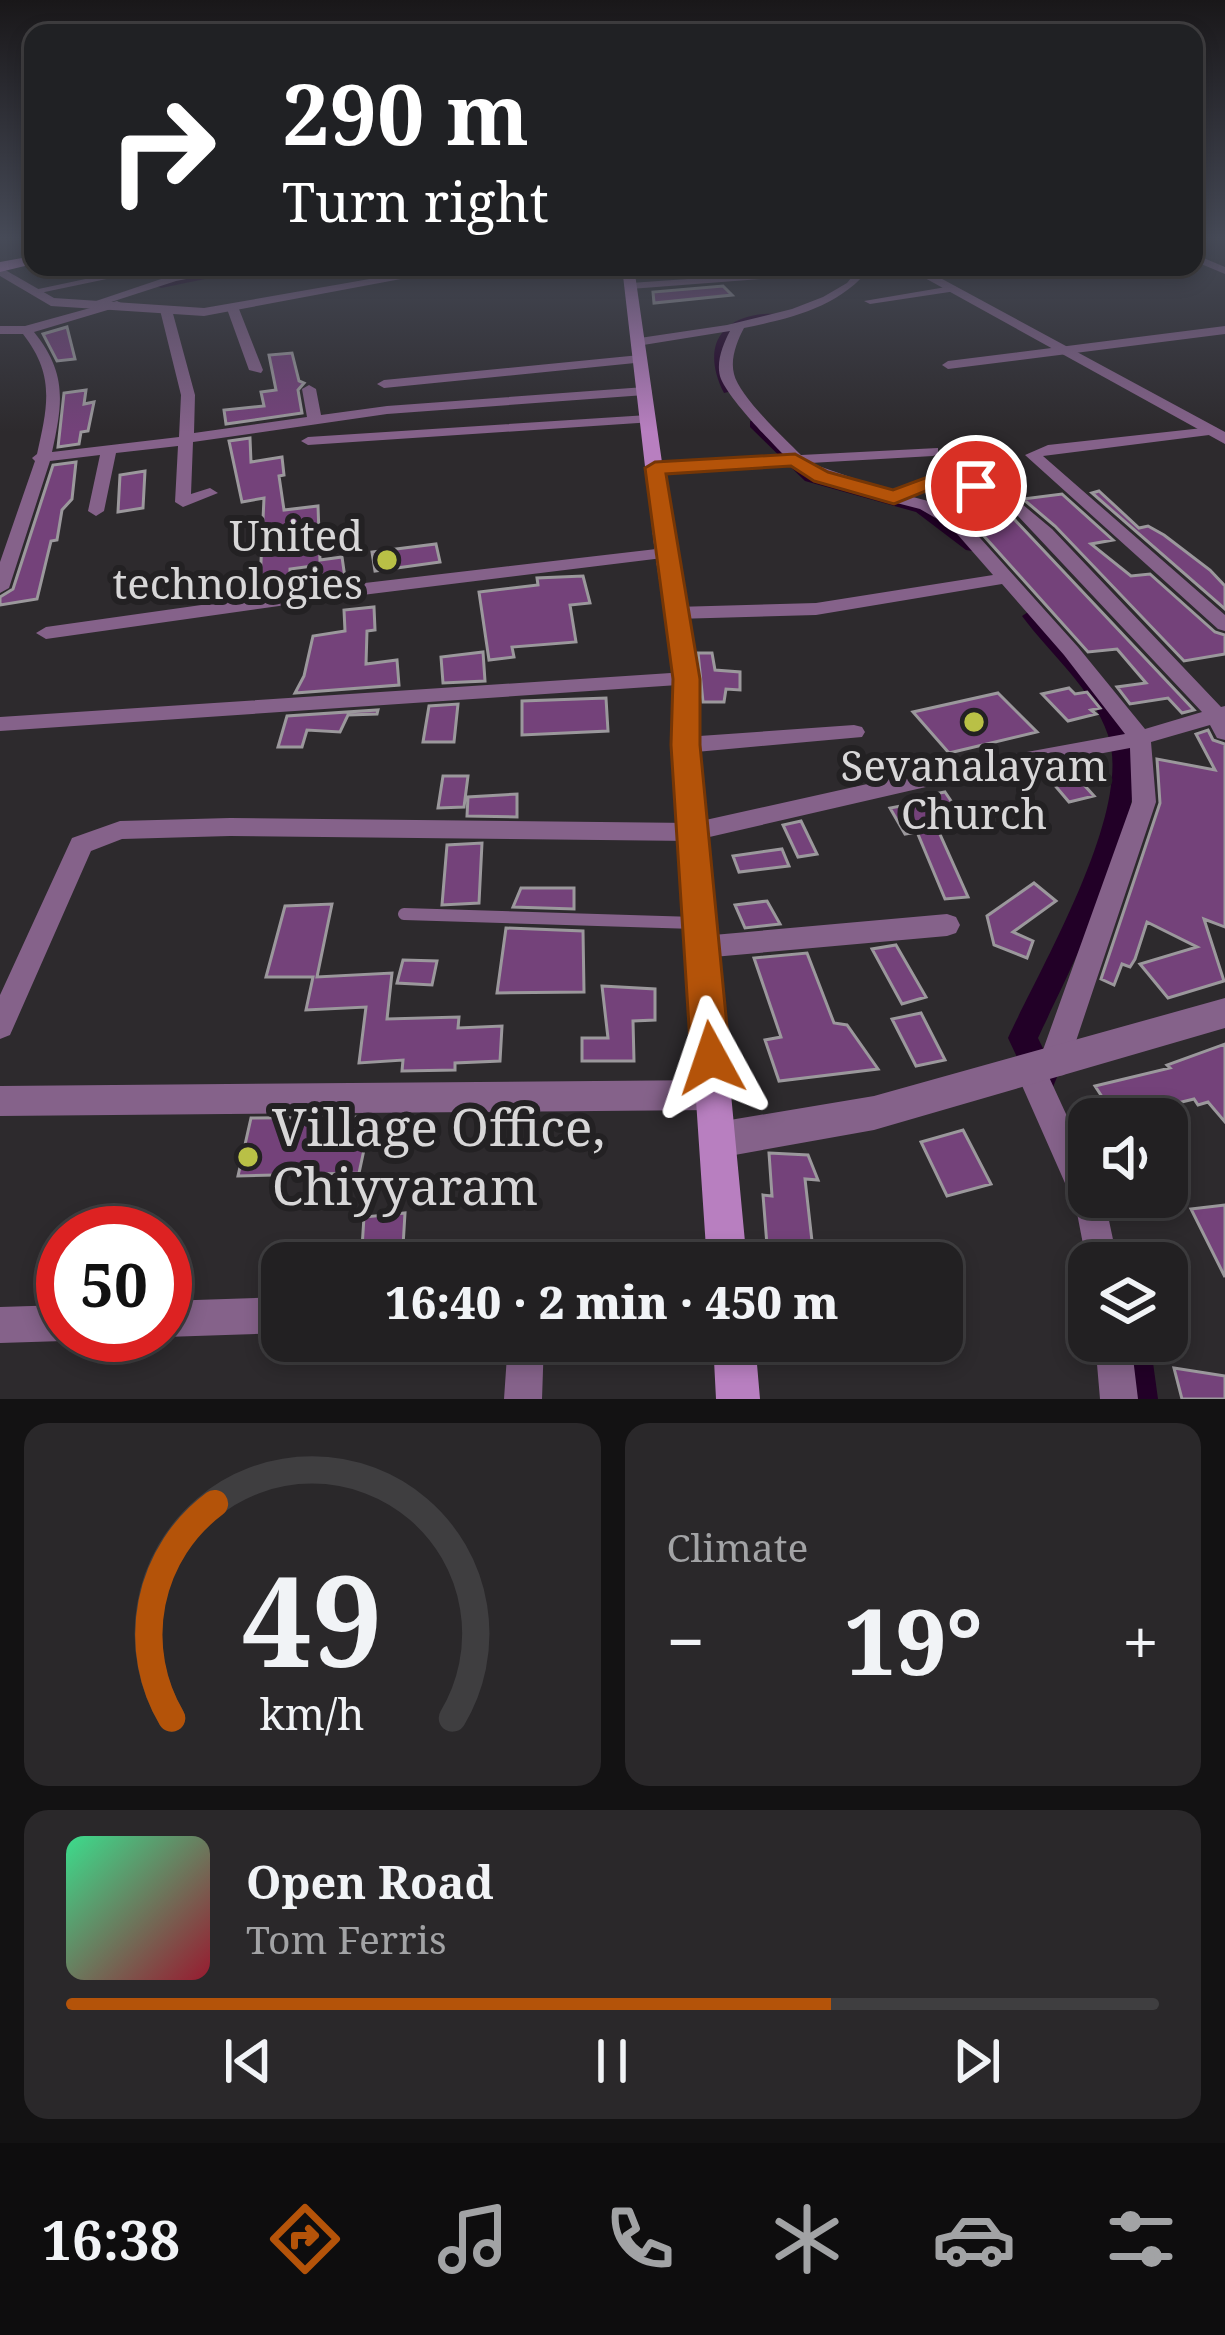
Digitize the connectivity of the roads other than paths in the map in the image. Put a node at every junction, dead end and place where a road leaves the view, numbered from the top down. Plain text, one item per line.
1 (50, 301) edge
2 (113, 301) edge
3 (275, 301) edge
4 (632, 301) edge
5 (823, 301) edge
6 (973, 301) edge
7 (109, 303) junction
8 (233, 309) junction
9 (166, 310) junction
10 (737, 323) junction
11 (0, 330) edge
12 (26, 330) junction
13 (1225, 330) edge
14 (638, 350) junction
15 (1064, 351) junction
16 (948, 365) dead end
17 (256, 370) dead end
18 (309, 389) dead end
19 (645, 391) junction
20 (386, 410) junction
21 (649, 419) junction
22 (315, 421) junction
23 (1218, 435) edge
24 (187, 439) junction
25 (308, 441) dead end
26 (110, 449) junction
27 (933, 451) dead end
28 (40, 458) junction
29 (787, 460) junction
30 (655, 468) junction
31 (210, 493) dead end
32 (894, 497) junction
33 (96, 511) dead end
34 (665, 553) junction
35 (1008, 578) junction
36 (0, 588) edge
37 (675, 613) junction
38 (1225, 625) edge
39 (46, 633) dead end
40 (686, 679) junction
41 (1222, 720) edge
42 (0, 724) edge
43 (854, 732) dead end
44 (1126, 741) junction
45 (685, 745) junction
46 (692, 832) junction
47 (404, 914) dead end
48 (947, 925) dead end
49 (701, 935) junction
50 (1224, 1011) edge
51 (0, 1026) edge
52 (1042, 1068) junction
53 (714, 1095) junction
54 (0, 1101) edge
55 (718, 1140) junction
56 (725, 1242) edge
57 (1098, 1242) edge
58 (261, 1316) edge
59 (192, 1318) edge
60 (36, 1324) edge
61 (0, 1325) edge
62 (525, 1362) edge
63 (735, 1362) edge
64 (1115, 1362) edge
65 (523, 1399) edge
66 (738, 1399) edge
67 (1119, 1399) edge

1 - 7 street
2 - 7 street
3 - 8 street
4 - 14 main road
5 - 10 street
6 - 15 street
7 - 9 street
7 - 12 street
8 - 9 street
8 - 17 street
9 - 24 street
10 - 14 street
10 - 29 street
11 - 12 street
12 - 28 street
13 - 15 street
14 - 19 main road
14 - 20 street
15 - 16 street
15 - 23 street
18 - 22 street
19 - 20 street
19 - 21 main road
20 - 22 street
21 - 25 street
21 - 30 main road
22 - 24 street
23 - 38 street
24 - 26 street
24 - 31 street
26 - 28 street
26 - 33 street
27 - 29 street
28 - 36 street
29 - 30 street
29 - 32 street
30 - 34 main road
32 - 35 street
32 - 41 street
34 - 37 main road
34 - 39 street
35 - 37 street
35 - 44 street
37 - 40 main road
40 - 42 street
40 - 45 main road
41 - 44 street
43 - 45 street
44 - 46 street
44 - 52 street
45 - 46 main road
46 - 49 main road
46 - 51 street
47 - 49 lane
48 - 49 street
49 - 53 main road
50 - 52 street
52 - 55 street
52 - 57 street
53 - 54 street
53 - 55 main road
55 - 56 main road
58 - 59 street
60 - 61 street
62 - 65 street
63 - 66 main road
64 - 67 street

